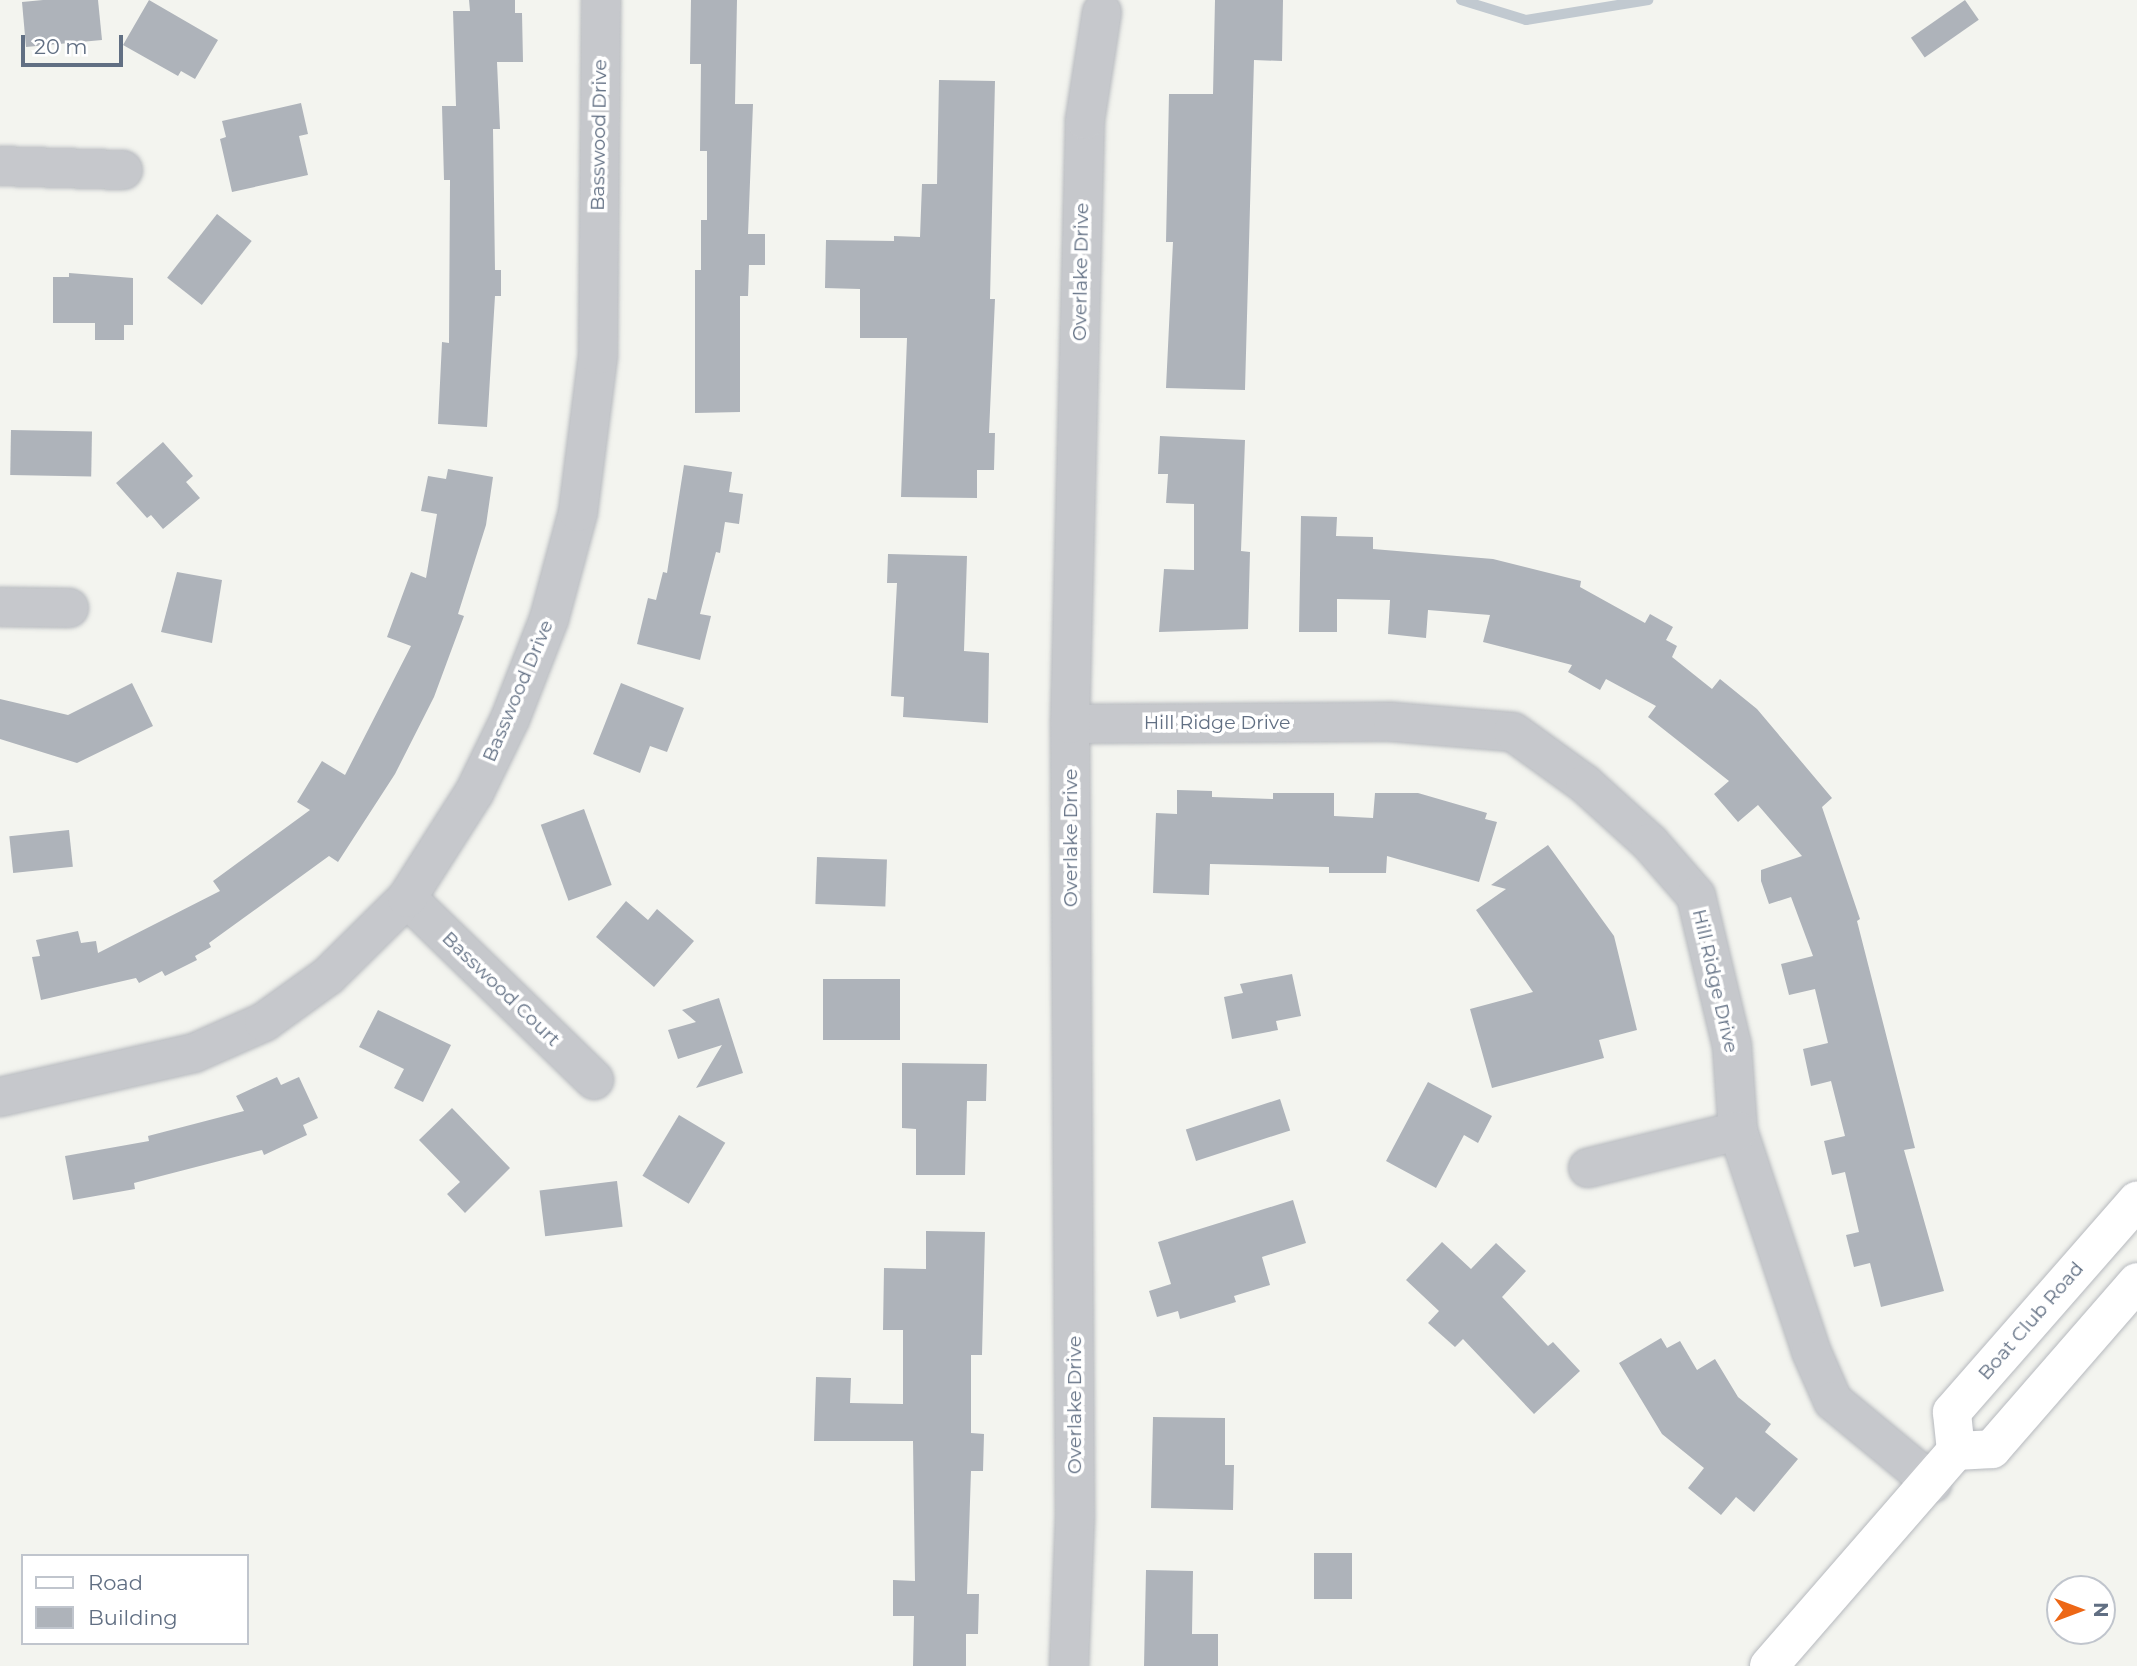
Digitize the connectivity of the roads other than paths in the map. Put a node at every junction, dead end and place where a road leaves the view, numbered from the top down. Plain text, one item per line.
1 (601, 0) edge
2 (1102, 12) dead end
3 (0, 166) edge
4 (123, 170) dead end
5 (0, 607) edge
6 (69, 608) dead end
7 (1070, 724) junction
8 (407, 898) junction
9 (594, 1080) dead end
10 (0, 1097) edge
11 (1738, 1131) junction
12 (1588, 1168) dead end
13 (2137, 1201) edge
14 (2137, 1282) edge
15 (1956, 1451) junction
16 (1932, 1483) junction
17 (1069, 1666) edge
18 (1769, 1666) edge

1 - 8 street, Basswood Drive
2 - 7 street, Overlake Drive
3 - 4 street
5 - 6 street
7 - 11 street, Hill Ridge Drive
7 - 17 street, Overlake Drive
8 - 9 street, Basswood Court
8 - 10 street, Basswood Drive
11 - 12 street
11 - 16 street, Hill Ridge Drive
13 - 15 main road, Boat Club Road
14 - 15 main road
15 - 16 main road
16 - 18 main road

